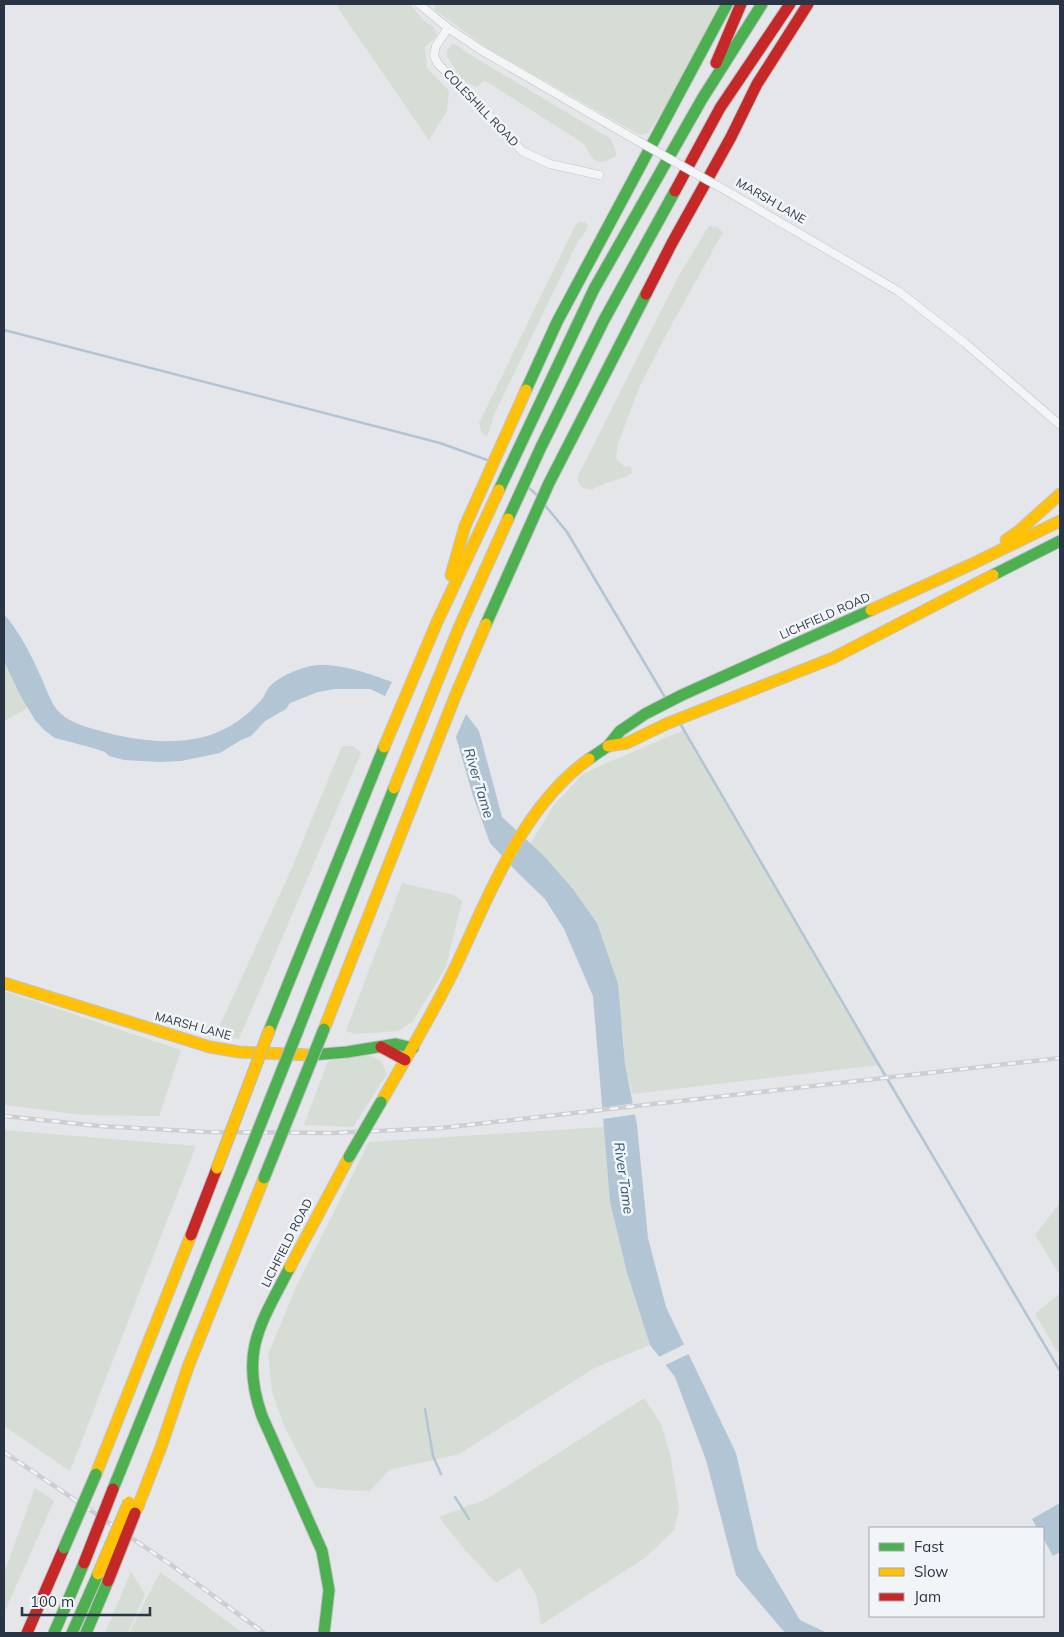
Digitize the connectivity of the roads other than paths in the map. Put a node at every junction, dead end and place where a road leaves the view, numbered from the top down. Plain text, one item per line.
1 (419, 4) edge
2 (728, 4) edge
3 (741, 4) edge
4 (762, 4) edge
5 (790, 4) edge
6 (808, 4) edge
7 (818, 4) edge
8 (448, 28) junction
9 (702, 99) junction
10 (731, 137) junction
11 (599, 175) dead end
12 (1060, 425) edge
13 (1060, 494) edge
14 (1060, 521) edge
15 (1060, 541) edge
16 (970, 565) junction
17 (437, 622) junction
18 (608, 746) junction
19 (4, 983) edge
20 (381, 1047) junction
21 (413, 1048) junction
22 (405, 1060) junction
23 (133, 1506) junction
24 (27, 1633) edge
25 (54, 1633) edge
26 (72, 1633) edge
27 (86, 1633) edge
28 (324, 1633) edge

1 - 8 street
2 - 17 main road
3 - 9 main road
4 - 9 main road
5 - 25 main road, bridge
6 - 10 main road
7 - 10 main road
8 - 11 street, COLESHILL ROAD
8 - 12 street, MARSH LANE, bridge
9 - 17 main road
10 - 23 main road, bridge
13 - 16 main road
14 - 16 main road, LICHFIELD ROAD
15 - 18 main road, LICHFIELD ROAD
16 - 18 main road, LICHFIELD ROAD
17 - 24 main road, bridge
18 - 21 main road, LICHFIELD ROAD
19 - 20 main road, MARSH LANE
20 - 21 main road, MARSH LANE
20 - 22 main road
21 - 22 main road, LICHFIELD ROAD
22 - 28 main road, LICHFIELD ROAD, bridge
23 - 26 main road, bridge
23 - 27 main road, bridge

